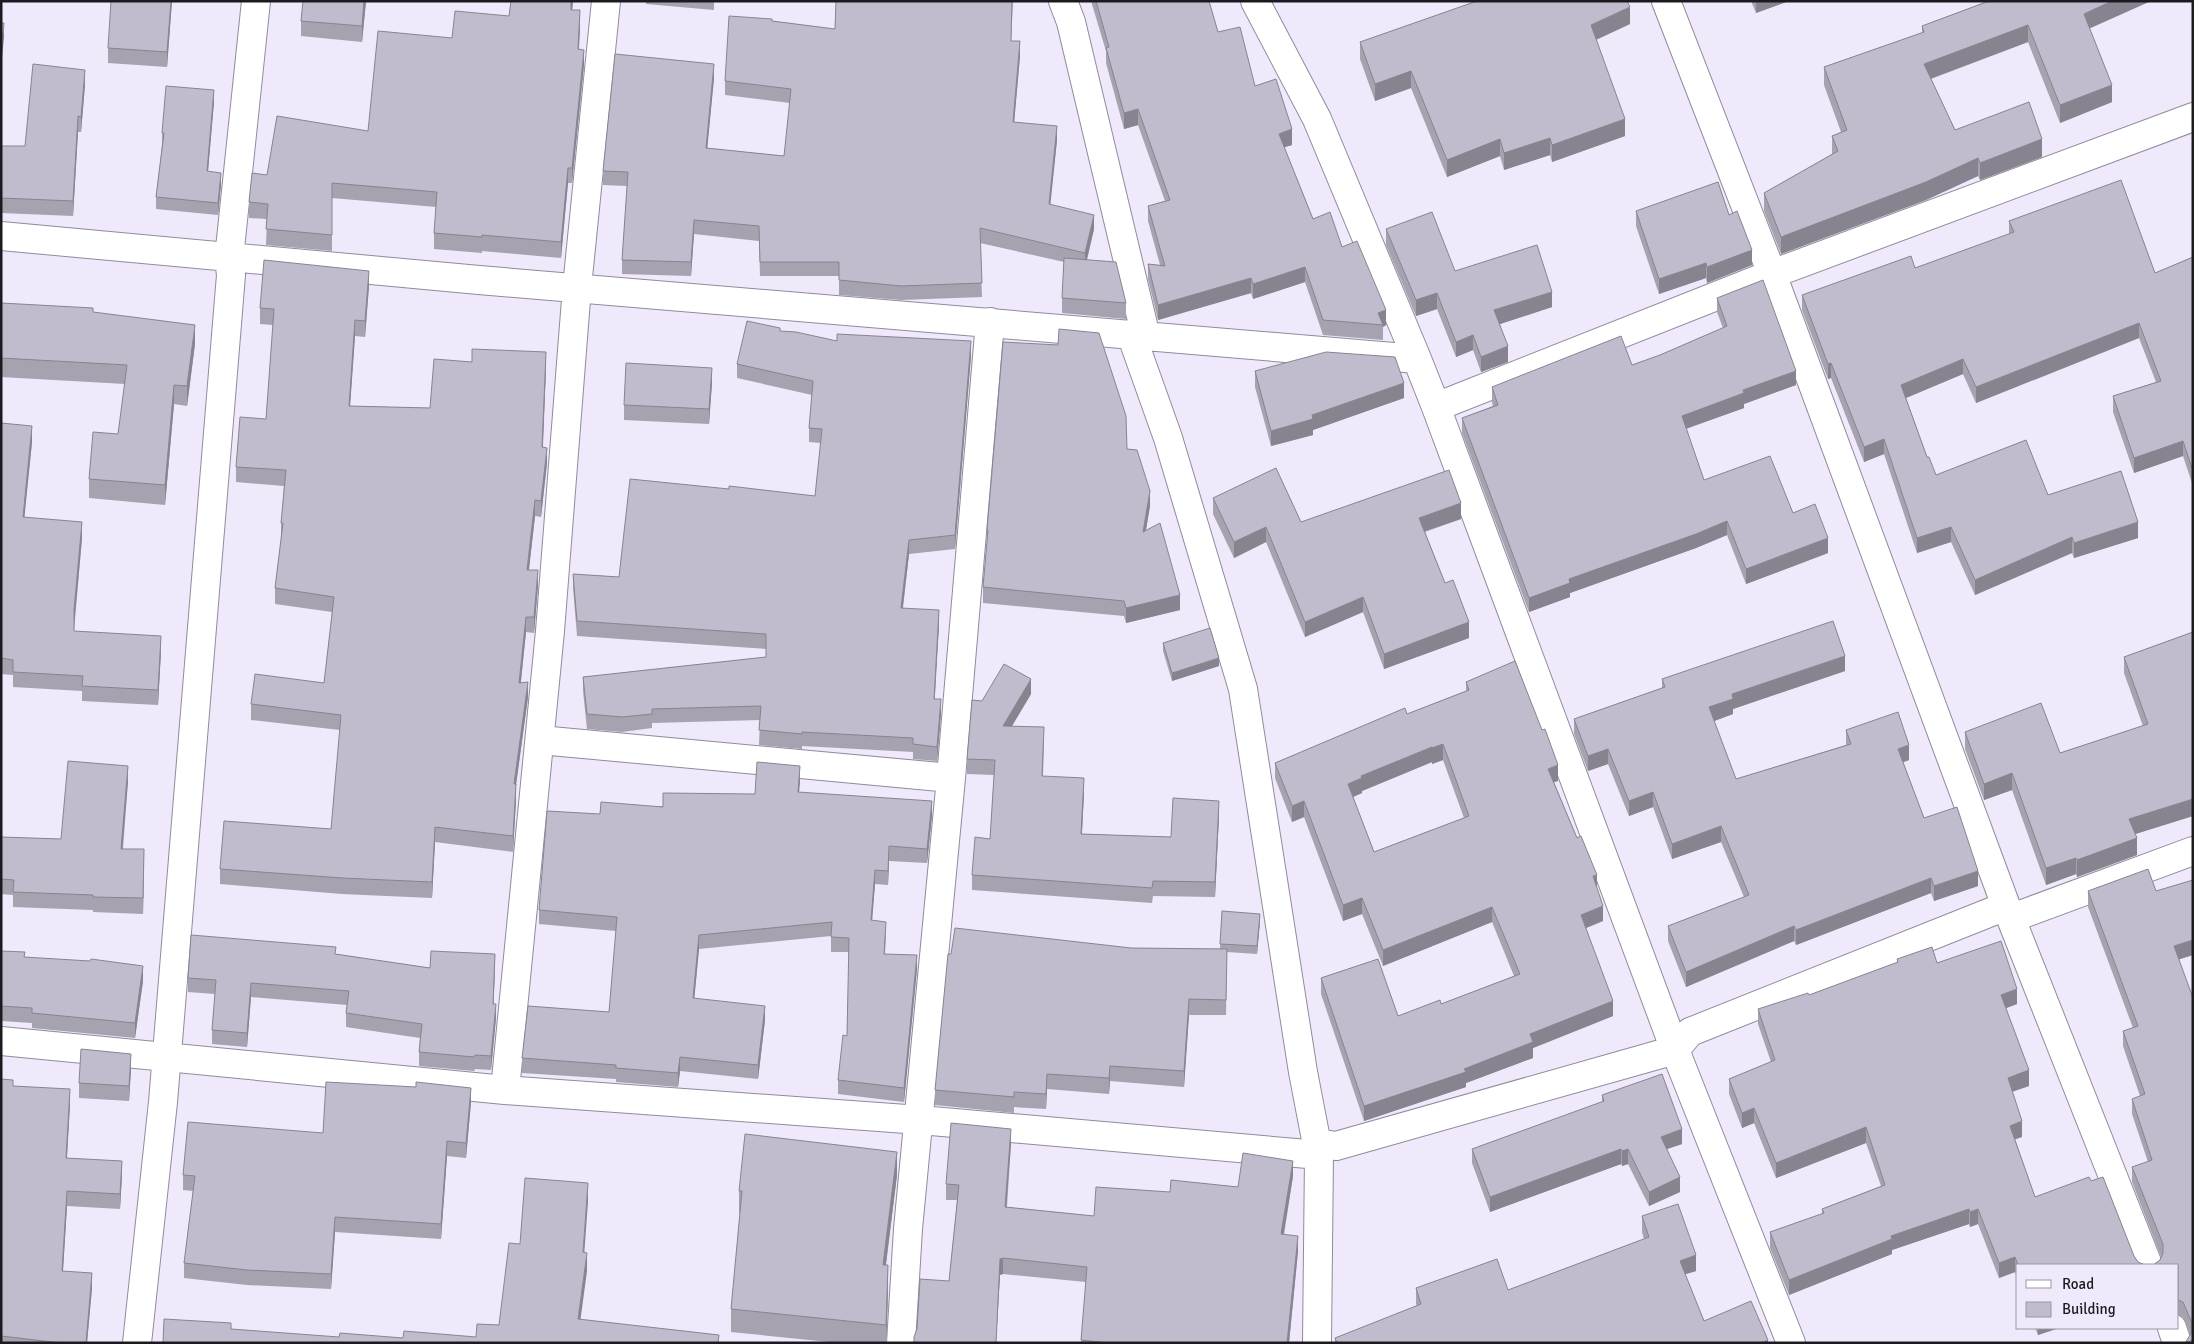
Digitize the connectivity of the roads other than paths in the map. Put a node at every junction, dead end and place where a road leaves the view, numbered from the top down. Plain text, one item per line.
1 (256, 1) edge
2 (606, 1) edge
3 (1063, 1) edge
4 (1255, 1) edge
5 (1666, 1) edge
6 (2193, 117) edge
7 (1, 236) edge
8 (228, 258) junction
9 (1772, 274) junction
10 (577, 287) junction
11 (990, 322) junction
12 (1138, 336) junction
13 (1417, 358) junction
14 (1436, 407) junction
15 (540, 740) junction
16 (951, 778) junction
17 (2193, 850) edge
18 (2009, 912) junction
19 (1, 1041) edge
20 (1675, 1050) junction
21 (166, 1056) junction
22 (505, 1090) junction
23 (920, 1120) junction
24 (1318, 1149) junction
25 (2148, 1264) edge
26 (2172, 1329) edge
27 (137, 1343) edge
28 (901, 1343) edge
29 (1317, 1343) edge
30 (1791, 1343) edge
31 (2177, 1343) edge

1 - 8 street
2 - 10 street
3 - 12 street
4 - 13 street
5 - 9 street
6 - 9 street
7 - 8 street
8 - 10 street
8 - 21 street
9 - 14 street
9 - 18 street
10 - 11 street
10 - 15 street
11 - 12 street
11 - 16 street
12 - 13 street
12 - 24 street
13 - 14 street
14 - 20 street
15 - 16 street
15 - 22 street
16 - 23 street
17 - 18 street
18 - 20 street
18 - 25 street
19 - 21 street
20 - 24 street
20 - 30 street
21 - 22 street
21 - 27 street
22 - 23 street
23 - 24 street
23 - 28 street
24 - 29 street
26 - 31 street

